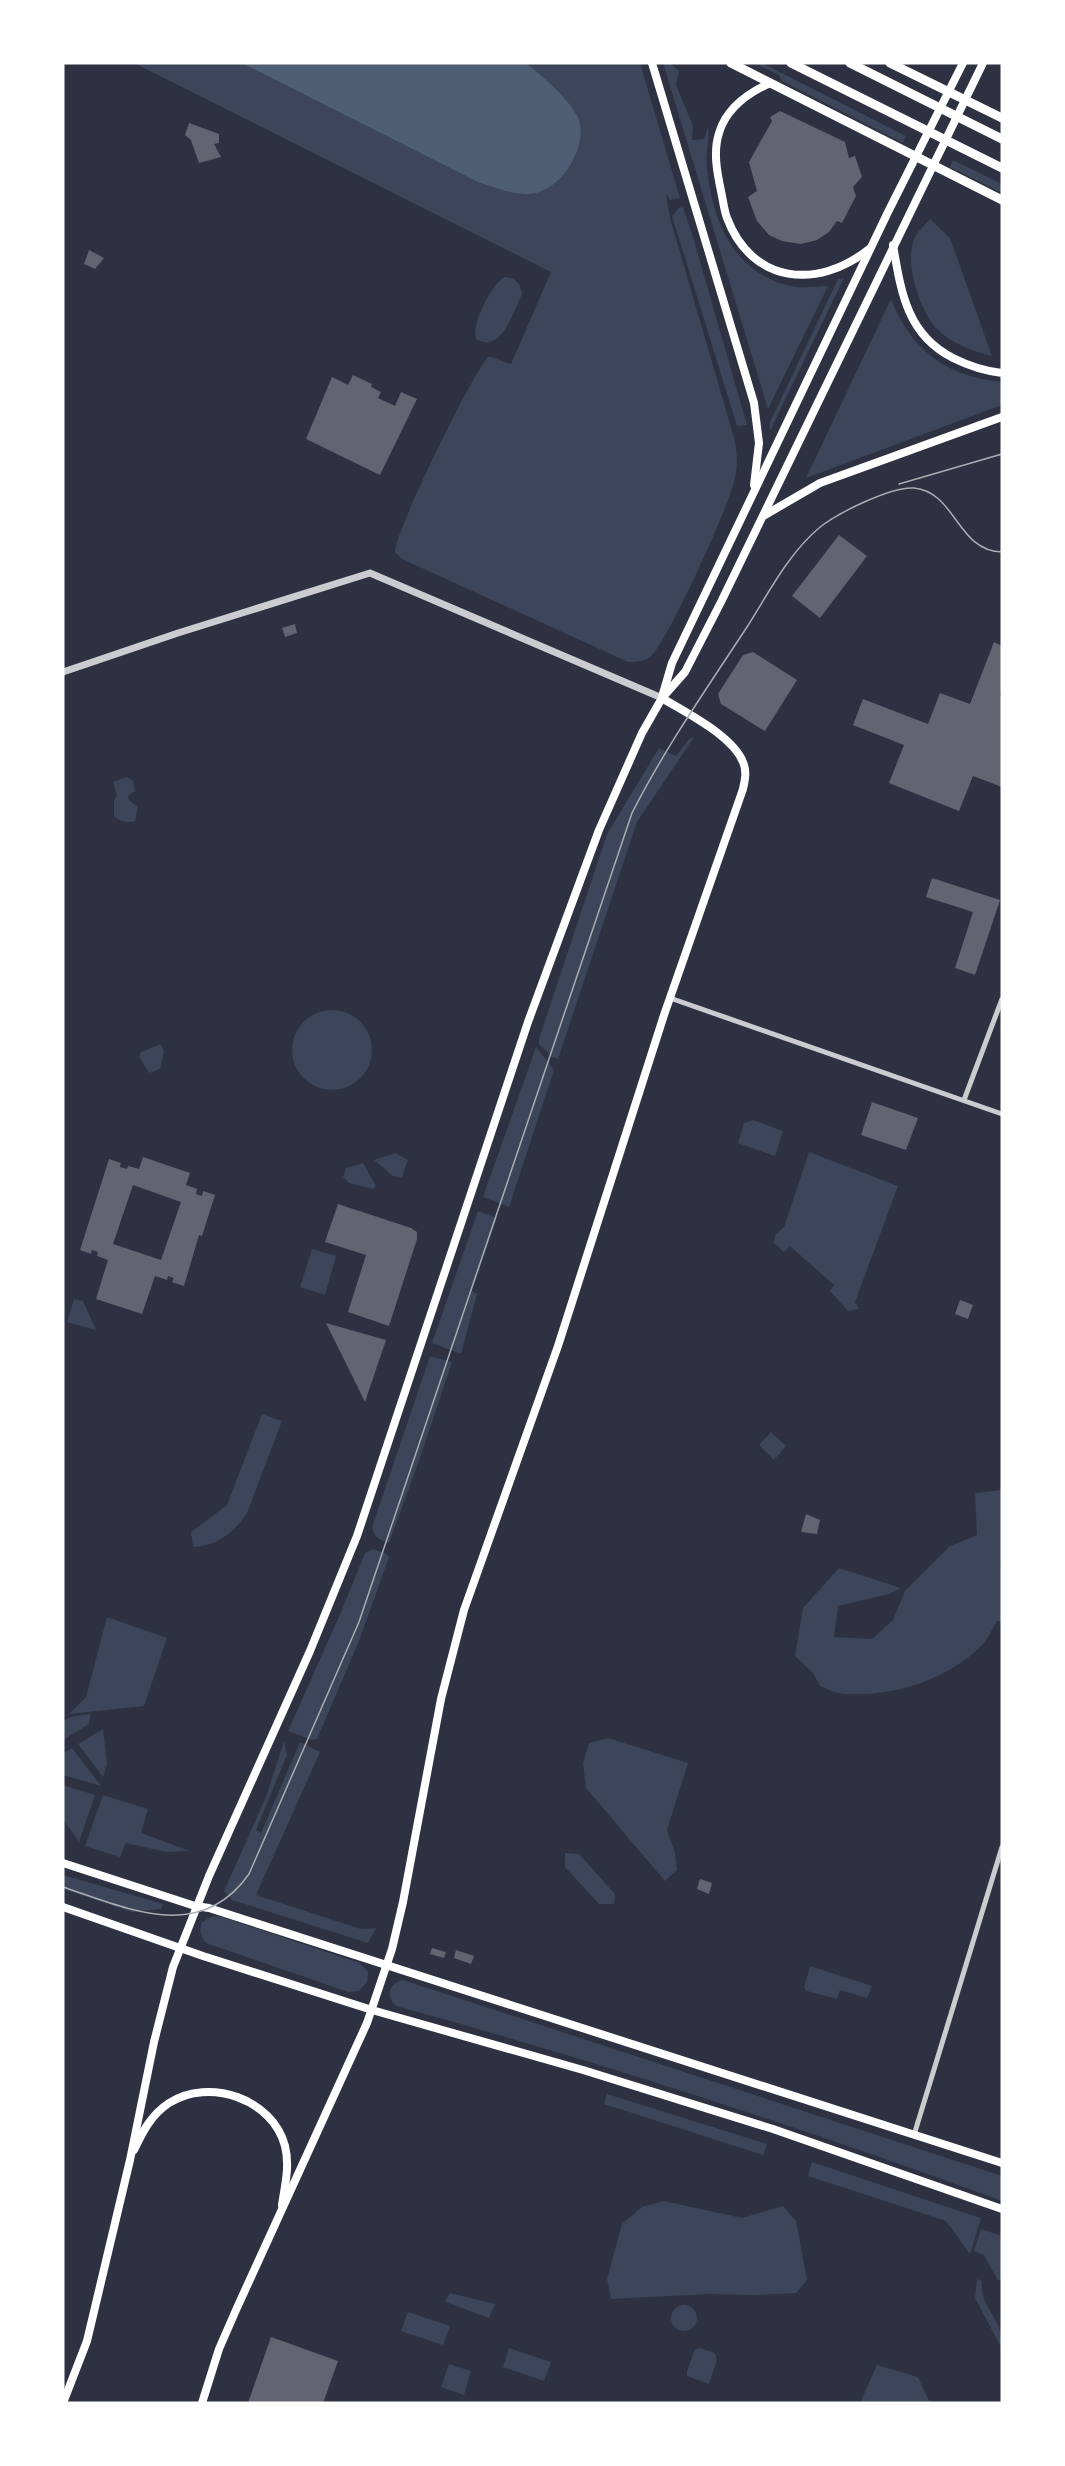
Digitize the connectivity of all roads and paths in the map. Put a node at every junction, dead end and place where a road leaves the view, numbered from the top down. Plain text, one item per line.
1 (652, 63) edge
2 (731, 63) edge
3 (791, 63) edge
4 (850, 63) edge
5 (890, 63) edge
6 (963, 63) edge
7 (983, 63) edge
8 (770, 83) junction
9 (1002, 118) edge
10 (1002, 139) edge
11 (1002, 168) edge
12 (1002, 200) edge
13 (893, 245) junction
14 (872, 246) junction
15 (1002, 373) edge
16 (1002, 417) edge
17 (751, 498) junction
18 (763, 516) junction
19 (63, 672) edge
20 (662, 698) junction
21 (670, 998) junction
22 (1002, 999) edge
23 (964, 1100) junction
24 (1002, 1114) edge
25 (1002, 1847) edge
26 (63, 1863) edge
27 (197, 1906) junction
28 (63, 1907) edge
29 (182, 1947) junction
30 (387, 1963) junction
31 (372, 2010) junction
32 (914, 2135) junction
33 (130, 2157) junction
34 (1002, 2163) edge
35 (1002, 2209) edge
36 (280, 2216) junction
37 (63, 2403) edge
38 (202, 2403) edge

1 - 17 main road
2 - 8 highway
3 - 11 highway
4 - 10 highway
5 - 9 highway
6 - 14 main road
7 - 13 main road
8 - 12 highway
8 - 14 main road
13 - 15 main road
13 - 18 main road
14 - 17 main road
16 - 18 main road
17 - 20 main road
18 - 20 main road
19 - 20 street
20 - 21 main road
20 - 27 main road
21 - 23 street
21 - 30 main road
22 - 23 street
23 - 24 street
25 - 32 street
26 - 27 main road
27 - 29 main road
27 - 30 main road
28 - 29 main road
29 - 31 main road
29 - 33 main road
30 - 31 main road
30 - 32 main road
31 - 35 main road
31 - 36 main road
32 - 34 main road
33 - 36 main road
33 - 37 main road
36 - 38 main road

